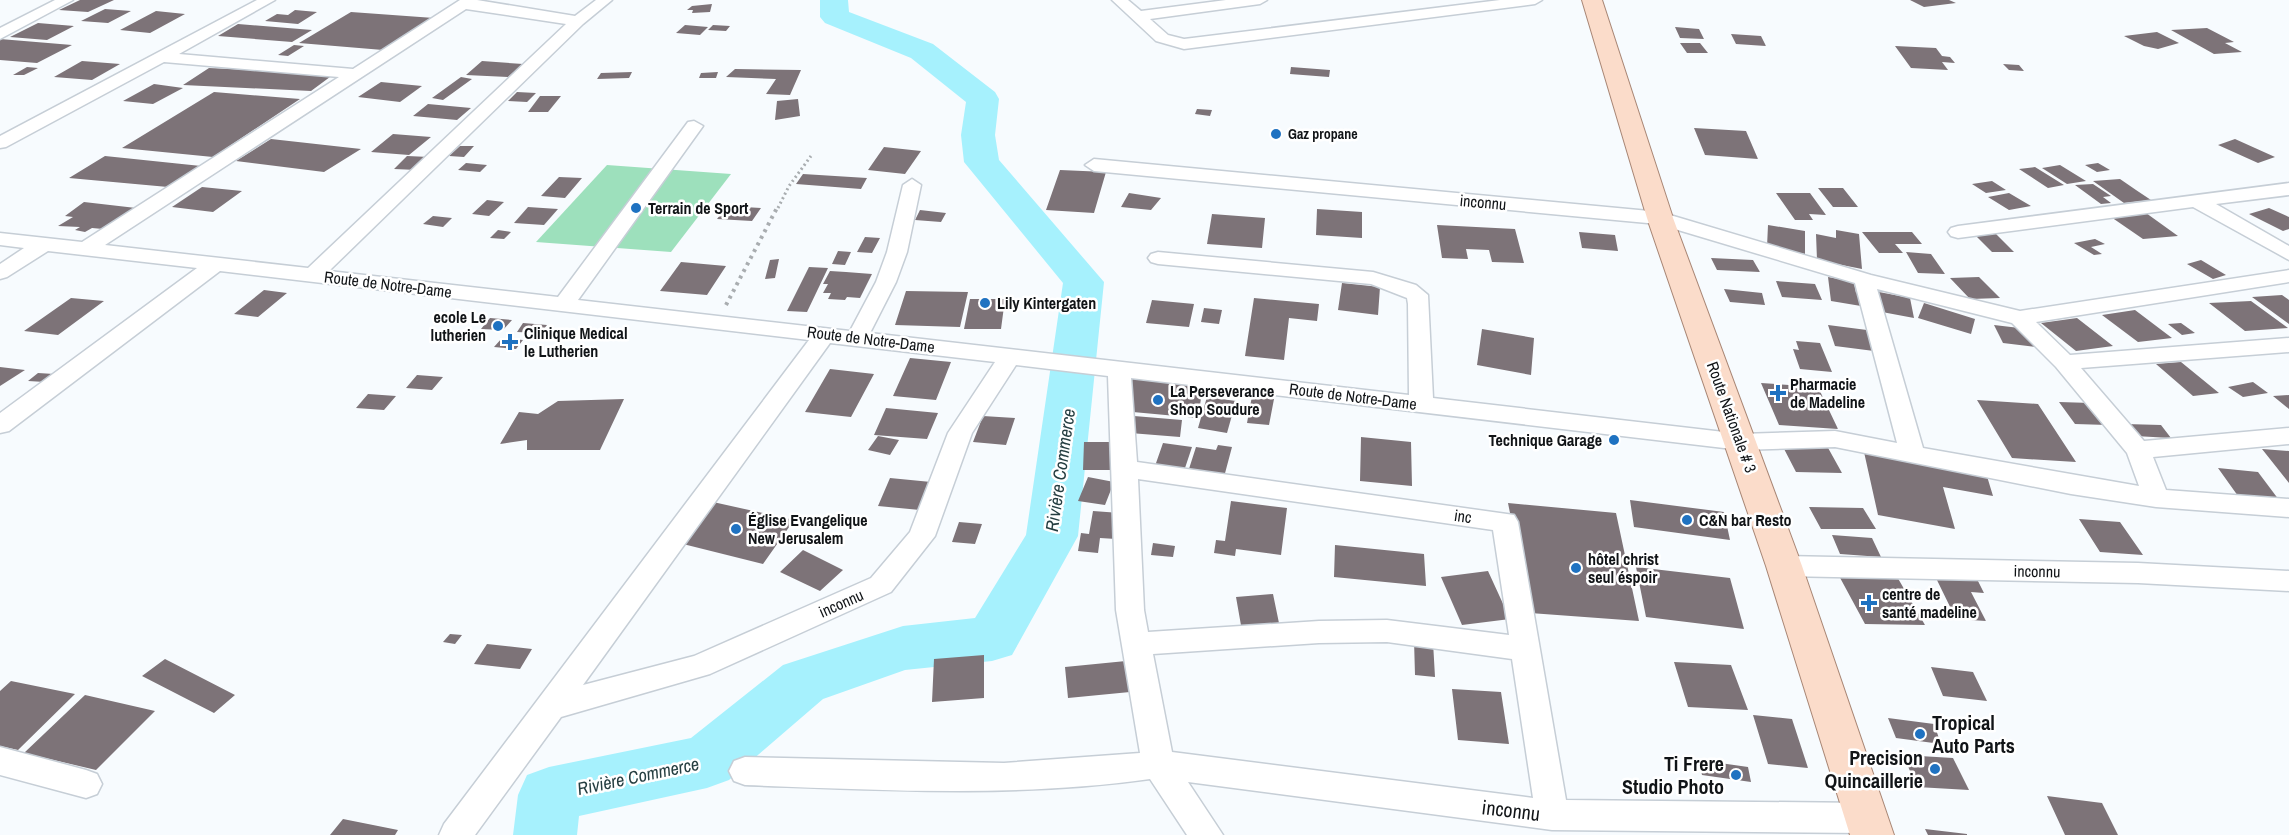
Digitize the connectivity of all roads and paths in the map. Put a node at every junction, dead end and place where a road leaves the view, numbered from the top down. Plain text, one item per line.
1 (66, 0) edge
2 (268, 0) edge
3 (606, 0) edge
4 (1119, 0) edge
5 (1260, 0) edge
6 (1535, 0) edge
7 (1592, 0) edge
8 (467, 2) edge
9 (1139, 16) junction
10 (578, 21) junction
11 (0, 34) edge
12 (159, 57) junction
13 (359, 74) junction
14 (694, 126) dead end
15 (0, 143) edge
16 (812, 156) dead end
17 (1094, 165) dead end
18 (912, 185) dead end
19 (2289, 189) edge
20 (2194, 200) junction
21 (1660, 218) junction
22 (1958, 232) dead end
23 (0, 239) edge
24 (44, 244) junction
25 (87, 248) junction
26 (2289, 254) edge
27 (1158, 258) dead end
28 (216, 264) junction
29 (0, 273) edge
30 (313, 275) junction
31 (2289, 276) edge
32 (1864, 279) junction
33 (564, 304) junction
34 (2020, 318) junction
35 (718, 322) junction
36 (825, 334) junction
37 (857, 338) junction
38 (2289, 345) edge
39 (1023, 357) junction
40 (2064, 362) junction
41 (1106, 366) junction
42 (1421, 404) junction
43 (0, 425) edge
44 (2289, 436) edge
45 (1741, 442) junction
46 (2138, 450) junction
47 (1912, 452) junction
48 (1125, 469) junction
49 (2156, 498) junction
50 (2289, 508) edge
51 (1784, 566) junction
52 (2289, 581) edge
53 (1136, 644) junction
54 (1525, 649) junction
55 (550, 707) junction
56 (0, 761) edge
57 (1158, 764) junction
58 (745, 771) dead end
59 (86, 784) dead end
60 (1552, 815) junction
61 (1869, 827) edge
62 (456, 835) edge
63 (1206, 835) edge

1 - 11 street
2 - 12 street
3 - 10 street
4 - 9 street
5 - 9 street
6 - 9 street
7 - 21 main road, Route Nationale # 3
8 - 10 street
8 - 13 street
10 - 30 street
12 - 13 street
12 - 15 street
13 - 25 street
14 - 33 street
16 - 35 path
17 - 21 street, inconnu
18 - 37 street
19 - 20 street
20 - 22 street
20 - 26 street
21 - 32 street, inconnu
21 - 45 main road, Route Nationale # 3
23 - 24 street, Route de Notre-Dame
24 - 25 street, Route de Notre-Dame
24 - 29 street
25 - 28 street, Route de Notre-Dame
27 - 42 street
28 - 30 street, Route de Notre-Dame
28 - 43 street
30 - 33 street, Route de Notre-Dame
31 - 34 street, inconnu
32 - 34 street, inconnu
32 - 47 street
33 - 35 street, Route de Notre-Dame
34 - 40 street
35 - 36 street, Route de Notre-Dame
36 - 37 street, Route de Notre-Dame
36 - 55 street
37 - 39 street, Route de Notre-Dame
38 - 40 street
39 - 41 street, Route de Notre-Dame
39 - 55 street, inconnu
40 - 46 street
41 - 42 street, Route de Notre-Dame
41 - 48 street
42 - 45 street, Route de Notre-Dame
44 - 46 street
45 - 47 street, Route de Notre-Dame
45 - 51 main road, Route Nationale # 3
46 - 49 street
47 - 49 street, Route de Notre-Dame
48 - 53 street
48 - 54 street, inc
49 - 50 street, Route de Notre-Dame
51 - 52 street, inconnu
51 - 61 main road, Route Nationale # 3
53 - 54 street
53 - 57 street
54 - 60 street, inc
55 - 62 street
56 - 59 street
57 - 58 street, inconnu
57 - 60 street, inconnu
57 - 63 street
60 - 61 street, inconnu

